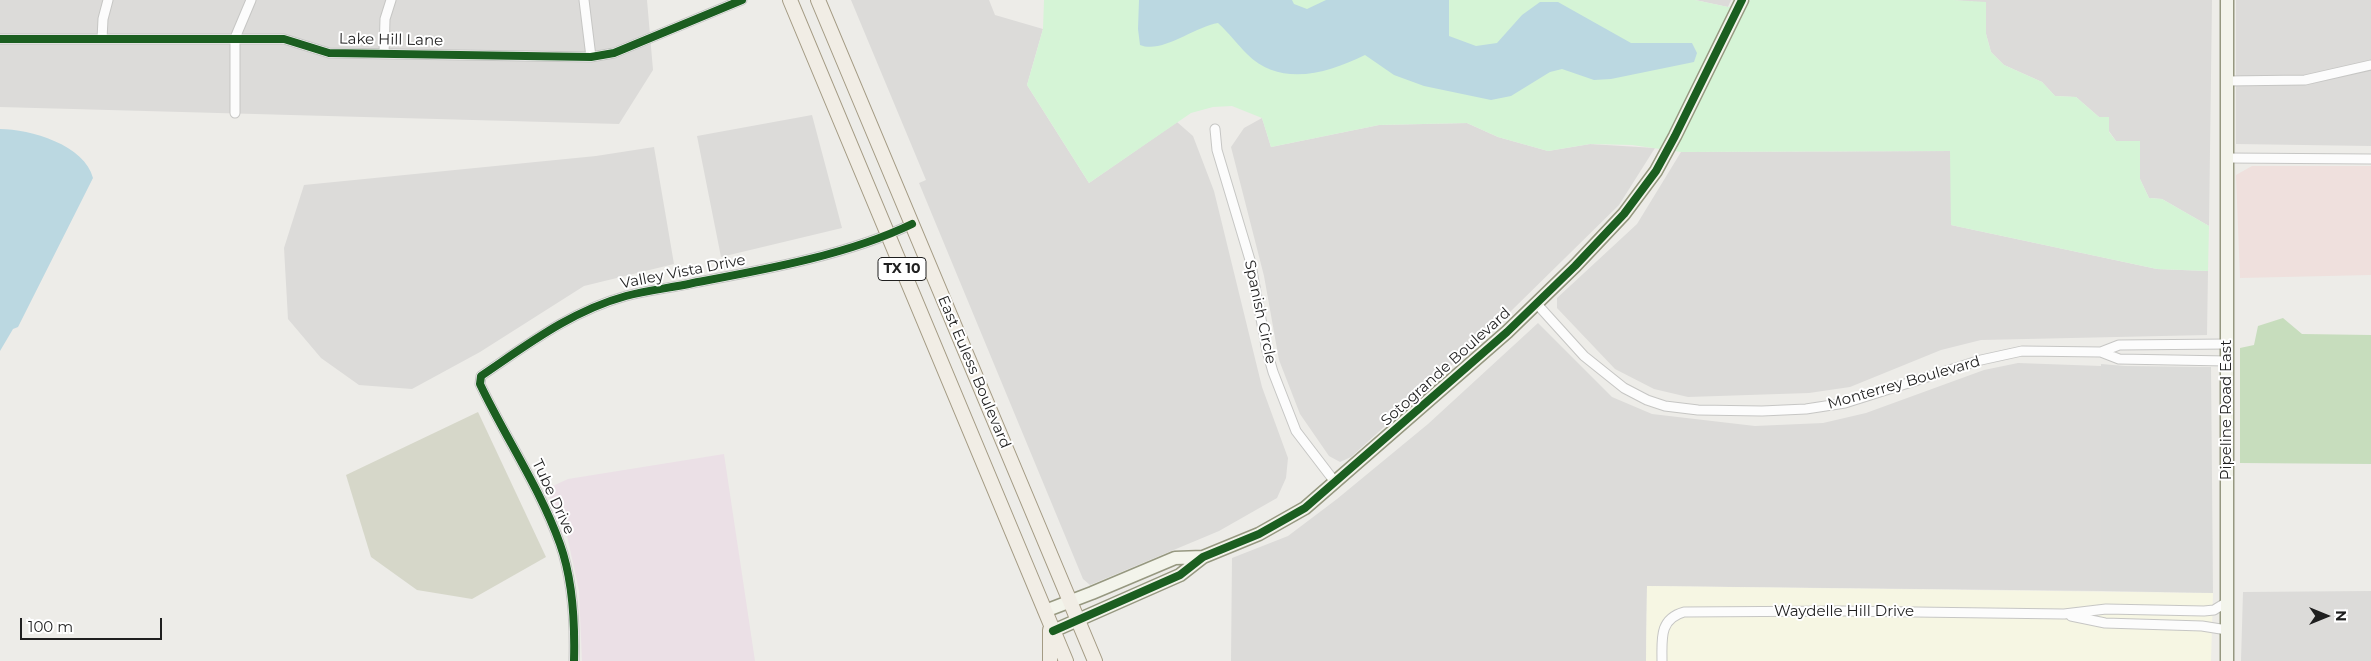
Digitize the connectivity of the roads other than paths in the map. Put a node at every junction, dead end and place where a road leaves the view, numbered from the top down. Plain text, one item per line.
1 (108, 0) edge
2 (252, 0) edge
3 (391, 0) edge
4 (584, 0) edge
5 (742, 0) edge
6 (790, 0) edge
7 (818, 0) edge
8 (1742, 0) edge
9 (2227, 0) edge
10 (235, 38) junction
11 (0, 39) edge
12 (102, 39) junction
13 (384, 54) junction
14 (591, 57) junction
15 (2371, 65) edge
16 (2227, 81) junction
17 (235, 113) dead end
18 (1215, 130) dead end
19 (2227, 158) junction
20 (2371, 159) edge
21 (912, 224) junction
22 (888, 236) junction
23 (1536, 303) junction
24 (2227, 344) junction
25 (2101, 352) junction
26 (2227, 362) junction
27 (480, 384) joint
28 (1335, 482) junction
29 (1203, 557) junction
30 (1070, 602) junction
31 (2228, 602) junction
32 (2064, 614) junction
33 (1078, 620) junction
34 (1049, 621) junction
35 (2227, 630) junction
36 (574, 661) edge
37 (1050, 661) edge
38 (1066, 661) edge
39 (1095, 661) edge
40 (1662, 661) edge
41 (2227, 661) edge

1 - 12 street
2 - 10 street
3 - 13 street
4 - 14 street
5 - 14 street, Lake Hill Lane
6 - 22 main road, East Euless Boulevard / TX 10
7 - 21 main road, East Euless Boulevard / TX 10
8 - 23 street, Sotogrande Boulevard
9 - 16 street, Pipeline Road East
10 - 12 street, Lake Hill Lane
10 - 13 street, Lake Hill Lane
10 - 17 street
11 - 12 street, Lake Hill Lane
13 - 14 street, Lake Hill Lane
15 - 16 street
16 - 19 street, Pipeline Road East
18 - 28 street, Spanish Circle
19 - 20 street
19 - 24 street, Pipeline Road East
21 - 22 street, Valley Vista Drive
21 - 30 main road, East Euless Boulevard / TX 10
22 - 27 street, Valley Vista Drive
22 - 34 main road, East Euless Boulevard / TX 10
23 - 25 street, Monterrey Boulevard
23 - 28 street, Sotogrande Boulevard
24 - 25 street, Monterrey Boulevard
24 - 26 street, Pipeline Road East
25 - 26 street, Monterrey Boulevard
26 - 31 street, Pipeline Road East
27 - 36 street, Tube Drive
28 - 29 street, Sotogrande Boulevard
29 - 30 street, Sotogrande Boulevard
29 - 33 street, Sotogrande Boulevard
30 - 33 main road, East Euless Boulevard / TX 10
30 - 34 street, Sotogrande Boulevard
31 - 32 street, Waydelle Hill Drive
31 - 35 street, Pipeline Road East
32 - 35 street, Waydelle Hill Drive
32 - 40 street, Waydelle Hill Drive
33 - 34 street, Sotogrande Boulevard
33 - 39 main road, East Euless Boulevard / TX 10
34 - 37 main road
34 - 38 main road, East Euless Boulevard / TX 10
35 - 41 street, Pipeline Road East

